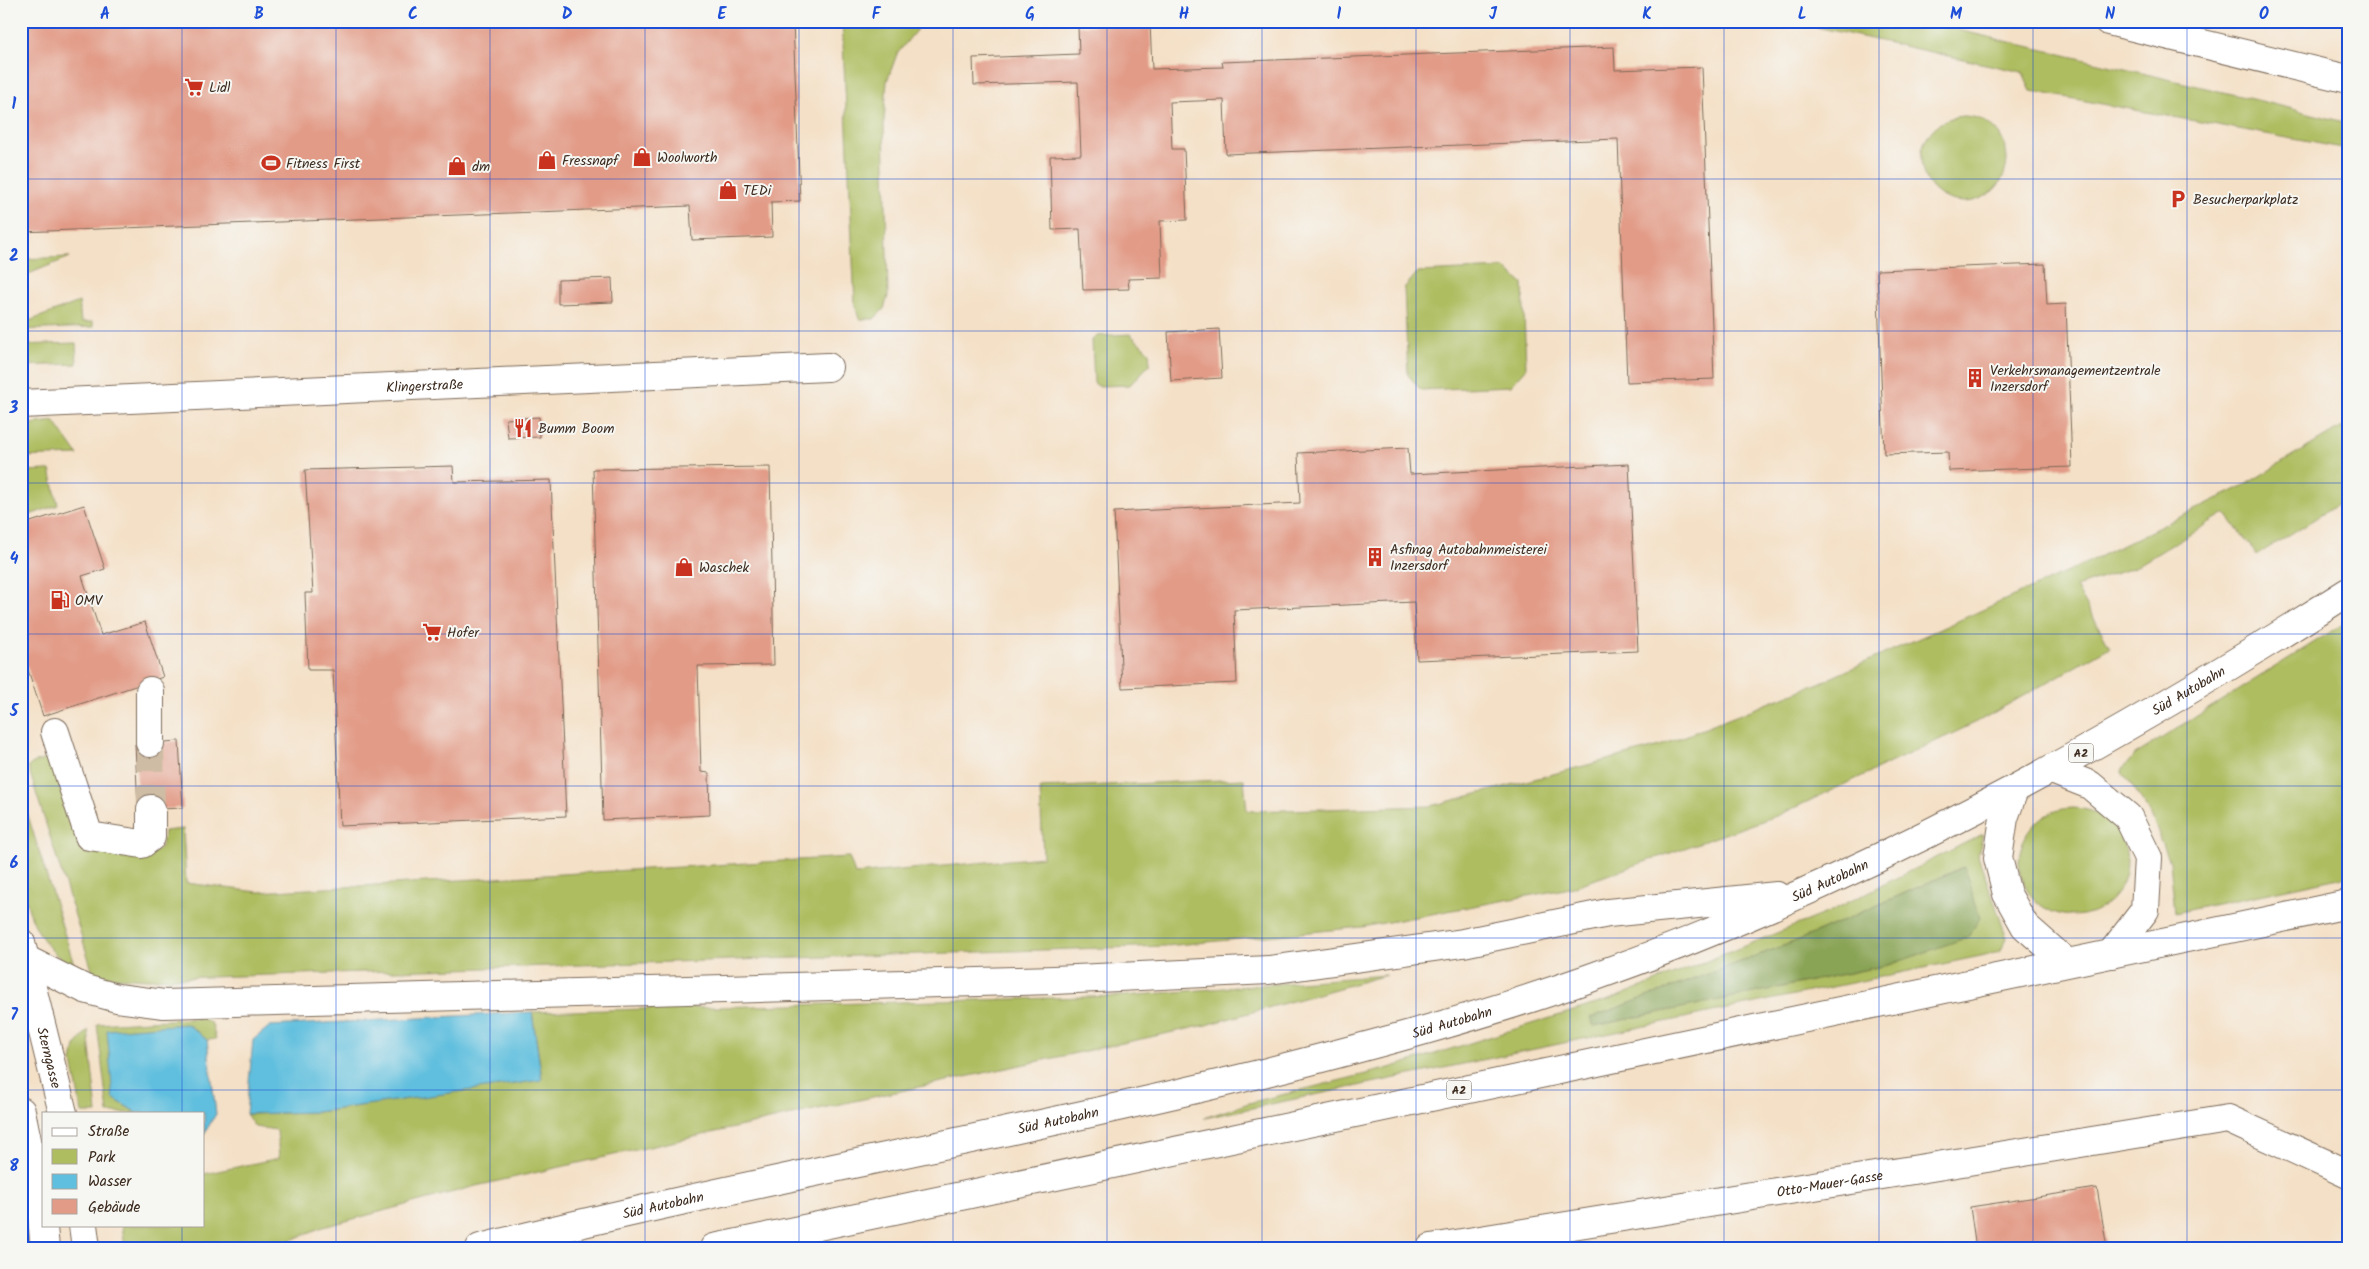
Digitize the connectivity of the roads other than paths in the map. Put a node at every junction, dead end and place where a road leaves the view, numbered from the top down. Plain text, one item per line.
1 (2108, 21) edge
2 (2348, 79) edge
3 (828, 367) dead end
4 (21, 404) edge
5 (2348, 592) edge
6 (150, 691) dead end
7 (55, 732) dead end
8 (150, 744) tunnel mouth
9 (2052, 770) junction
10 (2014, 790) junction
11 (151, 810) tunnel mouth
12 (1803, 894) junction
13 (2348, 904) edge
14 (24, 952) edge
15 (2111, 954) junction
16 (2066, 962) junction
17 (21, 1111) edge
18 (63, 1112) edge
19 (2348, 1174) edge
20 (42, 1217) edge
21 (43, 1226) edge
22 (82, 1226) edge
23 (45, 1248) edge
24 (86, 1248) edge
25 (480, 1248) edge
26 (714, 1248) edge
27 (1431, 1248) edge

1 - 2 main road
3 - 4 main road, Klingerstraße
5 - 9 main road, Süd Autobahn / A2
6 - 8 main road
7 - 11 main road
9 - 10 main road, Süd Autobahn / A2
9 - 15 main road
10 - 12 main road, Süd Autobahn / A2
10 - 16 main road
12 - 14 main road
12 - 25 main road, Süd Autobahn / A2
13 - 15 main road, A2
14 - 18 main road, Sterngasse
15 - 16 main road, A2
16 - 26 main road, A2
17 - 20 main road
19 - 27 main road, Otto-Mauer-Gasse
21 - 23 main road
22 - 24 main road

